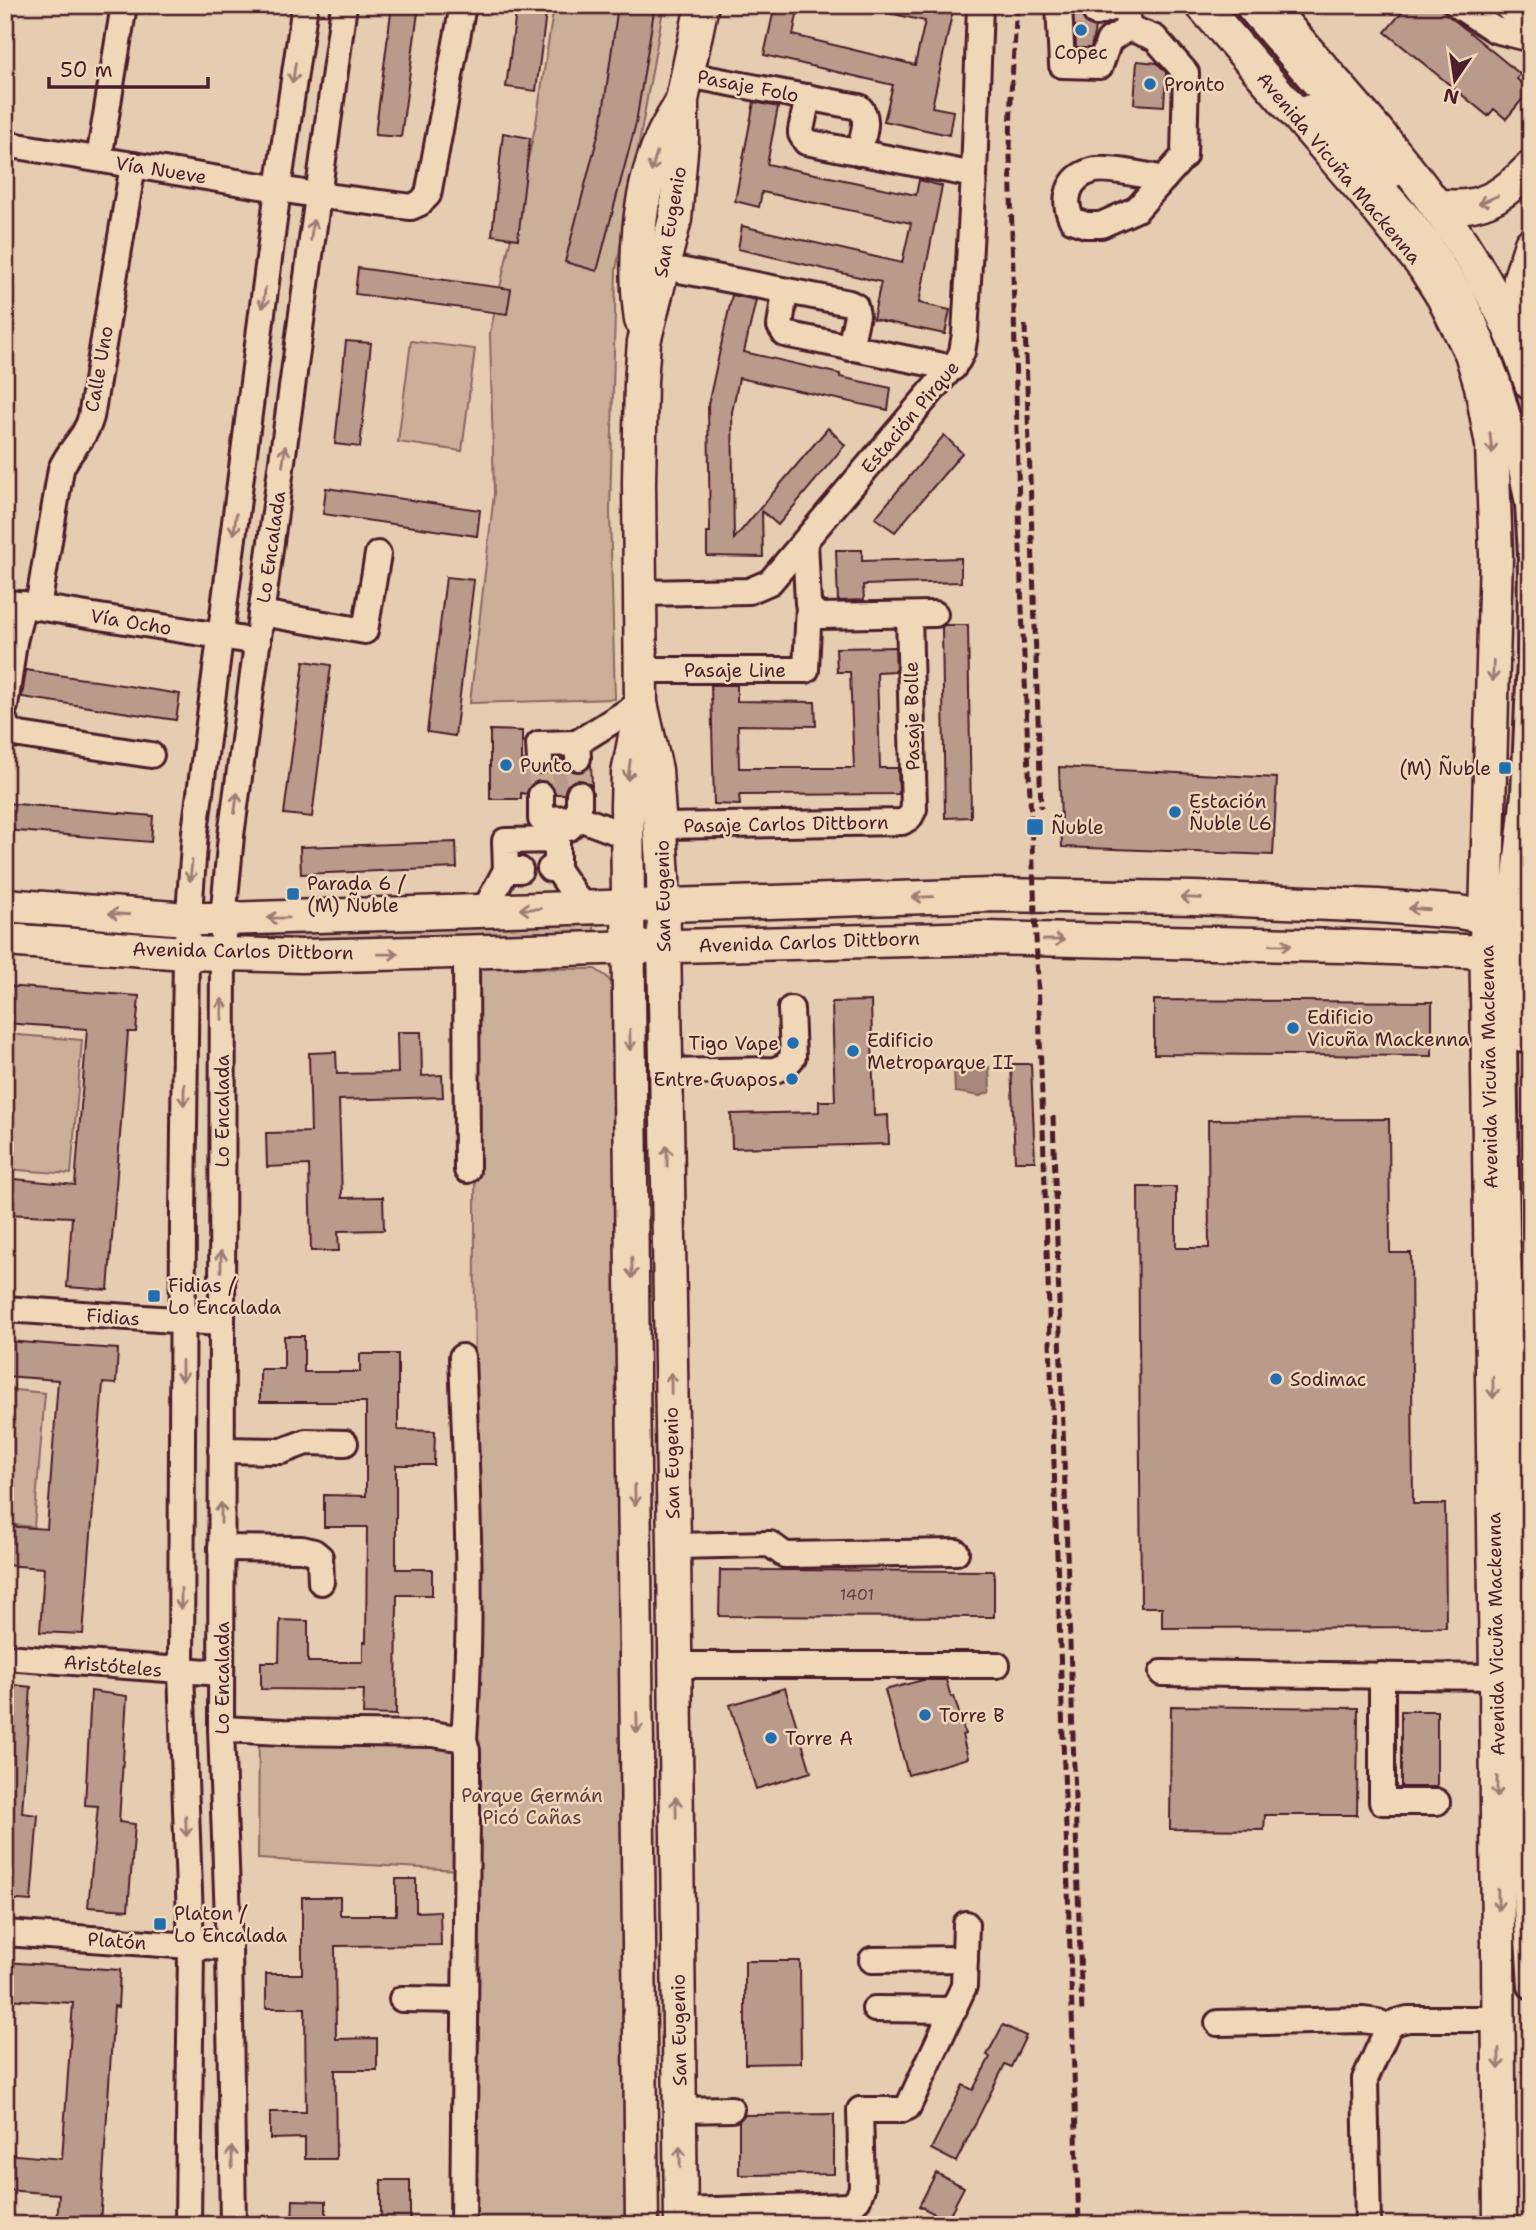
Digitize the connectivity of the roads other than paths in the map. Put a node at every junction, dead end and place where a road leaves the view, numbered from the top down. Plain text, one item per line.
1 (124, 5) edge
2 (305, 5) edge
3 (344, 5) edge
4 (463, 5) edge
5 (702, 5) edge
6 (980, 5) edge
7 (1119, 5) edge
8 (1202, 5) edge
9 (1219, 5) edge
10 (1246, 5) edge
11 (1268, 5) edge
12 (1457, 5) edge
13 (1505, 5) edge
14 (1061, 9) edge
15 (1096, 13) tunnel mouth
16 (1127, 17) edge
17 (1531, 21) edge
18 (1531, 39) edge
19 (685, 88) junction
20 (808, 97) junction
21 (5, 144) edge
22 (859, 153) junction
23 (99, 159) junction
24 (133, 165) junction
25 (1530, 170) edge
26 (974, 175) junction
27 (1164, 179) dead end
28 (278, 189) junction
29 (316, 195) junction
30 (1436, 205) junction
31 (1531, 244) edge
32 (664, 267) junction
33 (785, 291) junction
34 (1513, 337) junction
35 (644, 342) junction
36 (850, 348) junction
37 (953, 368) junction
38 (1531, 384) edge
39 (1531, 448) edge
40 (806, 542) junction
41 (378, 554) dead end
42 (640, 593) junction
43 (22, 604) edge
44 (809, 605) junction
45 (261, 613) junction
46 (934, 614) dead end
47 (909, 615) junction
48 (221, 636) junction
49 (258, 642) junction
50 (641, 670) junction
51 (641, 703) junction
52 (5, 706) edge
53 (5, 722) edge
54 (151, 755) dead end
55 (540, 760) dead end
56 (579, 806) junction
57 (910, 817) joint
58 (661, 826) junction
59 (195, 832) junction
60 (231, 836) junction
61 (627, 836) junction
62 (557, 840) junction
63 (505, 841) junction
64 (1531, 893) edge
65 (5, 905) edge
66 (663, 905) junction
67 (629, 906) junction
68 (583, 907) junction
69 (484, 911) junction
70 (187, 919) junction
71 (223, 919) junction
72 (1514, 924) edge
73 (5, 940) edge
74 (664, 947) junction
75 (629, 948) junction
76 (466, 952) junction
77 (186, 953) junction
78 (222, 954) junction
79 (1498, 957) junction
80 (791, 1009) dead end
81 (184, 1042) junction
82 (222, 1043) junction
83 (666, 1072) junction
84 (467, 1170) dead end
85 (5, 1309) edge
86 (182, 1322) junction
87 (221, 1323) junction
88 (462, 1357) dead end
89 (1531, 1401) edge
90 (345, 1443) dead end
91 (221, 1450) junction
92 (674, 1546) junction
93 (221, 1548) junction
94 (956, 1552) dead end
95 (321, 1582) dead end
96 (5, 1657) edge
97 (675, 1665) junction
98 (997, 1665) dead end
99 (181, 1671) junction
100 (221, 1673) junction
101 (1162, 1673) dead end
102 (1382, 1675) junction
103 (1496, 1676) junction
104 (221, 1729) junction
105 (464, 1739) junction
106 (1437, 1802) dead end
107 (677, 1855) junction
108 (639, 1857) junction
109 (1517, 1858) edge
110 (678, 1919) junction
111 (640, 1921) junction
112 (966, 1924) dead end
113 (5, 1933) edge
114 (191, 1946) junction
115 (229, 1947) junction
116 (965, 1959) junction
117 (872, 1960) dead end
118 (1531, 1986) edge
119 (402, 1999) dead end
120 (465, 2000) junction
121 (875, 2009) dead end
122 (954, 2010) junction
123 (1499, 2019) junction
124 (1218, 2023) dead end
125 (1388, 2028) junction
126 (731, 2109) dead end
127 (680, 2110) junction
128 (681, 2218) edge
129 (188, 2225) edge
130 (233, 2225) edge
131 (463, 2225) edge
132 (642, 2225) edge
133 (1368, 2225) edge
134 (1500, 2225) edge

1 - 23 street
2 -> 28 street, Lo Encalada
3 - 29 street, Lo Encalada
4 - 29 street, Vía Nueve
5 - 19 main road, San Eugenio
6 - 26 street, Estación Pirque
7 - 15 street
8 -> 72 main road, Avenida Vicuña Mackenna
9 - 72 street
10 - 39 street
11 - 30 main road
12 - 18 street
13 - 17 street
14 - 16 street
16 - 27 street
19 - 20 street, Pasaje Folo
19 - 32 main road, San Eugenio
19 -> 35 main road, San Eugenio
20 - 22 street, Pasaje Folo
20 - 22 street, Pasaje Folo
21 - 23 street, Vía Nueve
22 - 26 street, Pasaje Folo
23 - 24 street, Vía Nueve
24 - 28 street, Vía Nueve
24 - 43 street, Calle Uno
25 -> 30 main road
26 - 37 street, Estación Pirque
28 - 29 street, Vía Nueve
28 -> 48 street, Lo Encalada
45 -> 29 street, Lo Encalada
30 - 34 main road
31 - 34 main road
32 - 33 street
32 - 35 main road, San Eugenio
33 - 36 street
33 - 36 street
34 - 38 main road
35 - 42 main road, San Eugenio
36 - 37 street
37 - 40 street, Estación Pirque
40 - 42 street, Estación Pirque
40 - 44 street, Pasaje Line
41 - 45 street
42 - 50 main road, San Eugenio
43 - 48 street, Vía Ocho
43 - 52 street, Calle Uno
44 - 47 street
44 - 50 street, Pasaje Line
45 - 49 street, Lo Encalada
46 - 47 street
47 - 57 street, Pasaje Bolle
48 - 49 street, Vía Ocho
48 - 59 street, Lo Encalada
60 -> 49 street, Lo Encalada
50 - 51 main road, San Eugenio
51 - 55 street
51 - 58 main road, San Eugenio
51 -> 61 main road, San Eugenio
53 - 54 street
56 - 61 street
56 - 62 street
56 - 63 street
57 - 58 street, Pasaje Carlos Dittborn
58 - 66 main road, San Eugenio
59 - 60 street
59 -> 70 street, Lo Encalada
60 - 71 street, Lo Encalada
61 - 67 main road, San Eugenio
62 - 63 street
62 - 68 street
63 - 69 street
64 - 72 street
70 -> 65 main road, Avenida Carlos Dittborn
66 - 67 main road, Avenida Carlos Dittborn
72 -> 66 main road, Avenida Carlos Dittborn
66 - 74 main road, San Eugenio
67 - 68 main road, Avenida Carlos Dittborn
67 - 75 main road, San Eugenio
68 -> 69 main road, Avenida Carlos Dittborn
69 -> 71 main road, Avenida Carlos Dittborn
70 - 71 main road, Avenida Carlos Dittborn
70 - 77 street, Lo Encalada
71 - 78 street, Lo Encalada
72 - 79 main road, Avenida Vicuña Mackenna
72 - 89 street
73 - 77 main road, Avenida Carlos Dittborn
74 - 75 main road, Avenida Carlos Dittborn
74 -> 79 main road, Avenida Carlos Dittborn
74 - 83 main road, San Eugenio
75 - 76 main road, Avenida Carlos Dittborn
75 -> 108 main road, San Eugenio
78 -> 76 main road, Avenida Carlos Dittborn
76 - 84 street
77 - 78 main road, Avenida Carlos Dittborn
77 - 81 street, Lo Encalada
82 -> 78 street, Lo Encalada
79 -> 103 main road, Avenida Vicuña Mackenna
79 - 109 street
80 - 83 street
81 - 82 street
81 -> 86 street, Lo Encalada
87 -> 82 street, Lo Encalada
92 -> 83 main road, San Eugenio
85 - 86 street, Fidias
86 - 87 street, Fidias
86 -> 99 street, Lo Encalada
87 - 91 street, Lo Encalada
88 - 105 street
90 - 91 street
93 -> 91 street, Lo Encalada
92 - 94 street
92 - 97 main road, San Eugenio
93 - 95 street
93 - 100 street, Lo Encalada
96 - 99 street, Aristóteles
97 - 98 street
107 -> 97 main road, San Eugenio
99 - 100 street, Aristóteles
99 -> 114 street, Lo Encalada
100 - 104 street, Lo Encalada
101 - 102 street
102 - 103 street
102 - 106 street
103 -> 109 main road, Avenida Vicuña Mackenna
104 - 105 street
104 - 115 street, Lo Encalada
105 - 120 street
107 - 108 main road
107 - 110 main road, San Eugenio
108 - 111 main road, San Eugenio
109 - 118 street
109 -> 123 main road, Avenida Vicuña Mackenna
110 - 111 main road
110 - 127 main road, San Eugenio
111 - 132 main road, San Eugenio
112 - 116 street
113 - 114 street, Platón
114 - 115 street, Platón
114 - 129 street, Lo Encalada
130 -> 115 street, Lo Encalada
116 - 117 street
116 - 122 street
119 - 120 street
120 - 131 street
121 - 122 street
122 - 128 street
123 - 125 street
123 -> 134 main road, Avenida Vicuña Mackenna
124 - 125 street
125 - 133 street
126 - 127 street
128 -> 127 main road, San Eugenio

